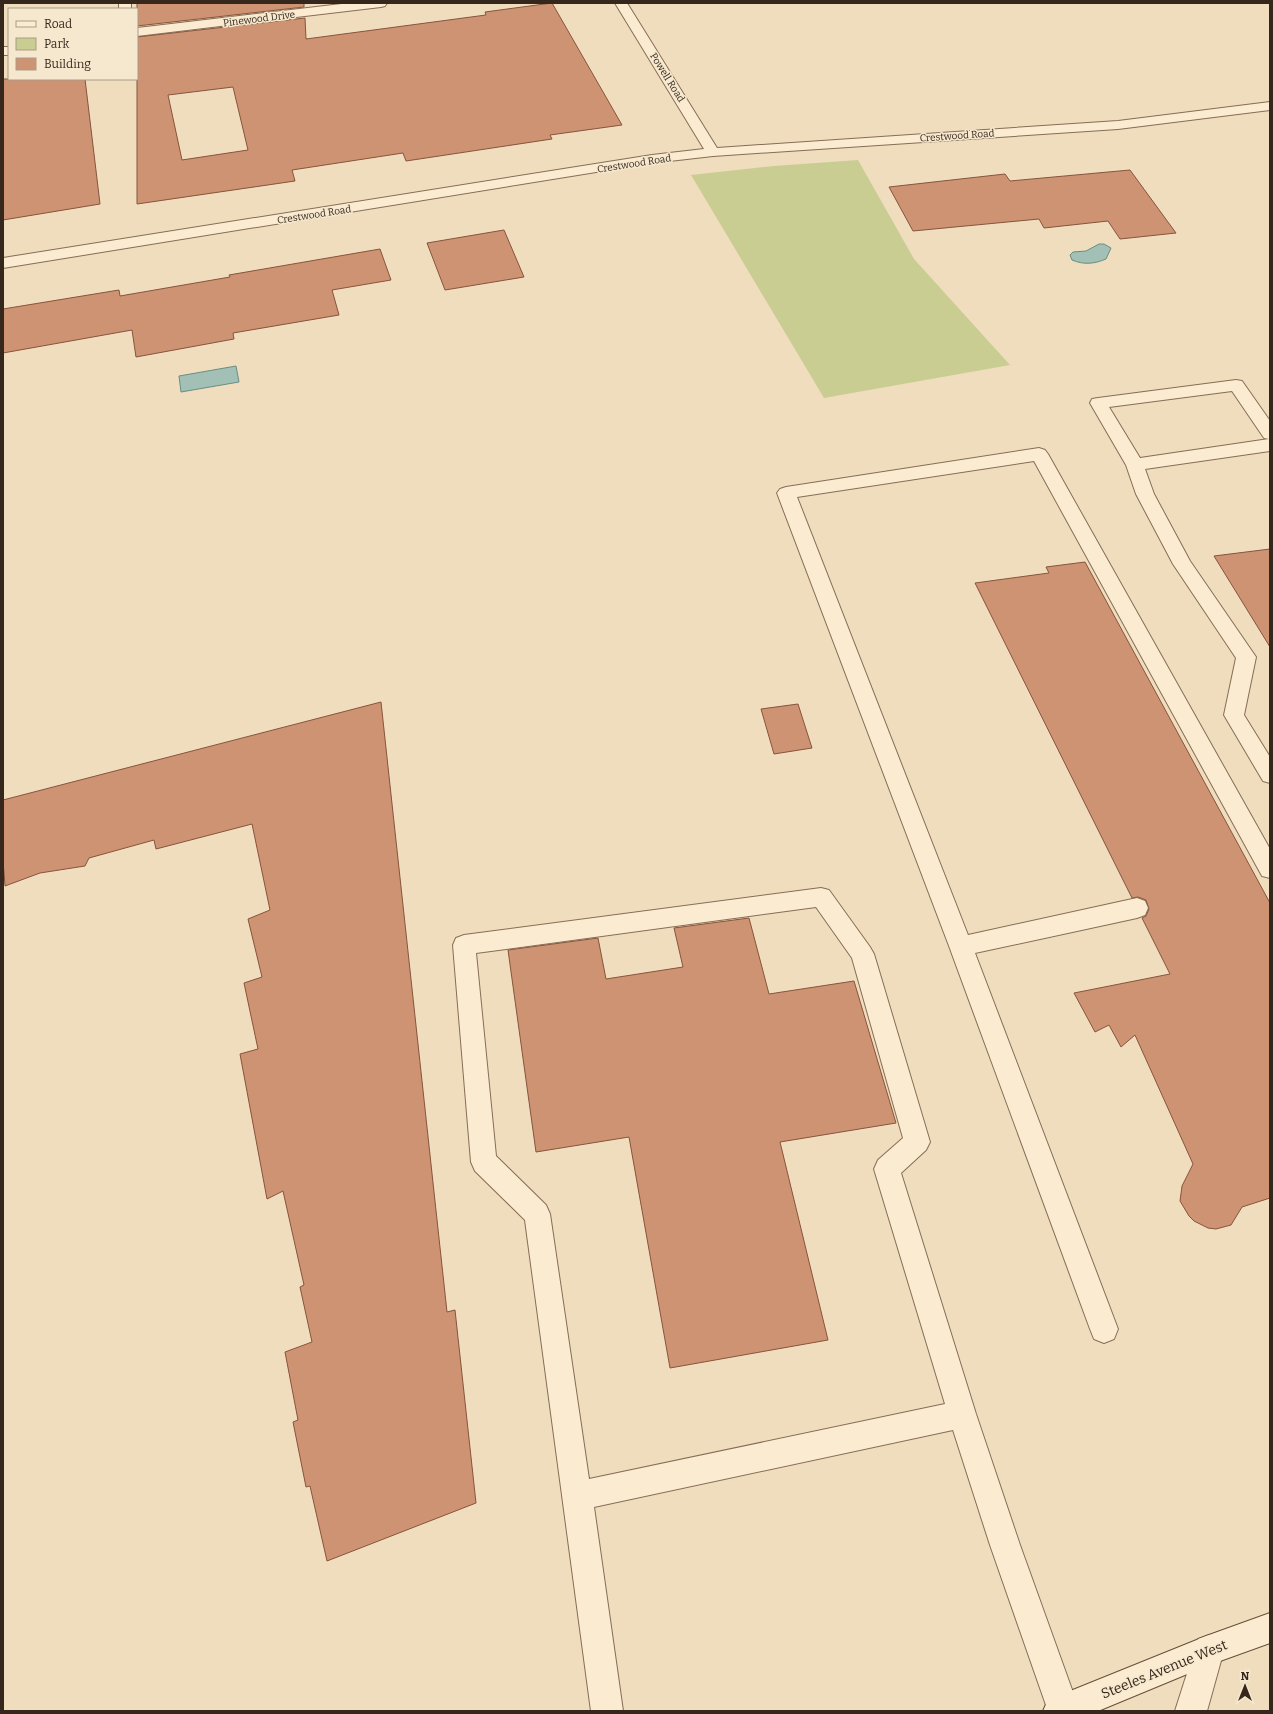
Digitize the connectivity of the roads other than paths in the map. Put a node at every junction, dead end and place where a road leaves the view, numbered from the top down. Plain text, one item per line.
1 (381, 3) edge
2 (621, 3) edge
3 (138, 32) edge
4 (1270, 106) edge
5 (713, 152) junction
6 (3, 263) edge
7 (1270, 434) edge
8 (1270, 445) edge
9 (1135, 465) junction
10 (1270, 775) edge
11 (1266, 877) edge
12 (1137, 908) dead end
13 (961, 946) junction
14 (1104, 1329) dead end
15 (962, 1414) junction
16 (577, 1496) junction
17 (1270, 1628) edge
18 (1210, 1650) junction
19 (1061, 1710) edge
20 (606, 1711) edge
21 (1191, 1711) edge

1 - 3 street, Pinewood Drive
2 - 5 street, Powell Road
4 - 5 street, Crestwood Road
5 - 6 street, Crestwood Road
7 - 9 street
8 - 9 street
9 - 10 street
11 - 13 street
12 - 13 street
13 - 14 street
15 - 16 street
15 - 16 street
15 - 19 street
16 - 20 street
17 - 18 street, Steeles Avenue West
18 - 19 street, Steeles Avenue West
18 - 21 street

